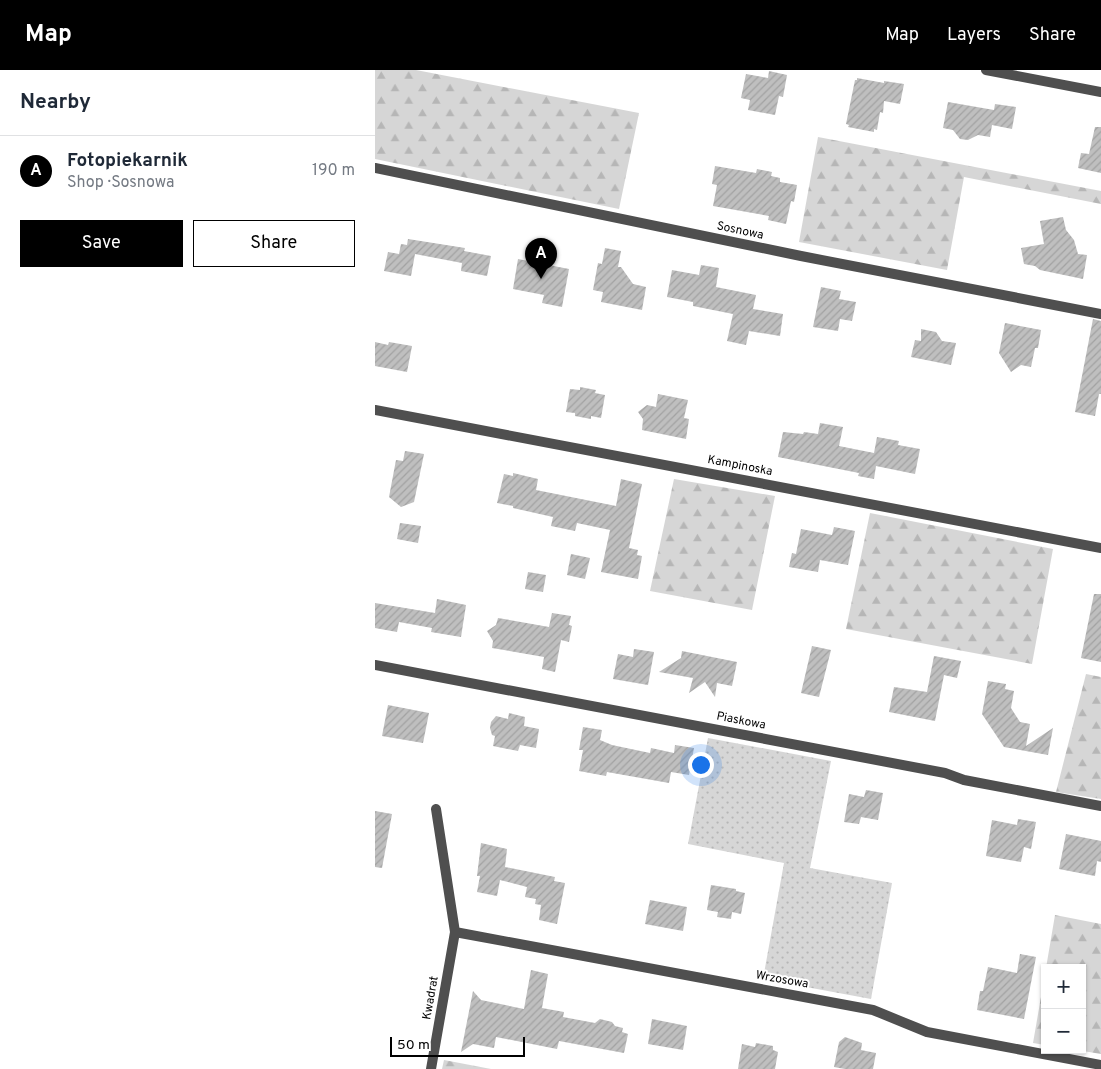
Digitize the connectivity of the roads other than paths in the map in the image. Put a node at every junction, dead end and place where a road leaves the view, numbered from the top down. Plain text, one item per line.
1 (986, 70) edge
2 (1101, 92) edge
3 (375, 168) edge
4 (1101, 314) edge
5 (375, 410) edge
6 (1101, 548) edge
7 (375, 665) edge
8 (1101, 806) edge
9 (437, 809) dead end
10 (455, 932) junction
11 (1101, 1064) edge
12 (431, 1069) edge

1 - 2 street
3 - 4 street, Sosnowa
5 - 6 street, Kampinoska
7 - 8 street, Piaskowa
9 - 10 street, Kwadrat
10 - 11 street, Wrzosowa
10 - 12 street, Kwadrat

